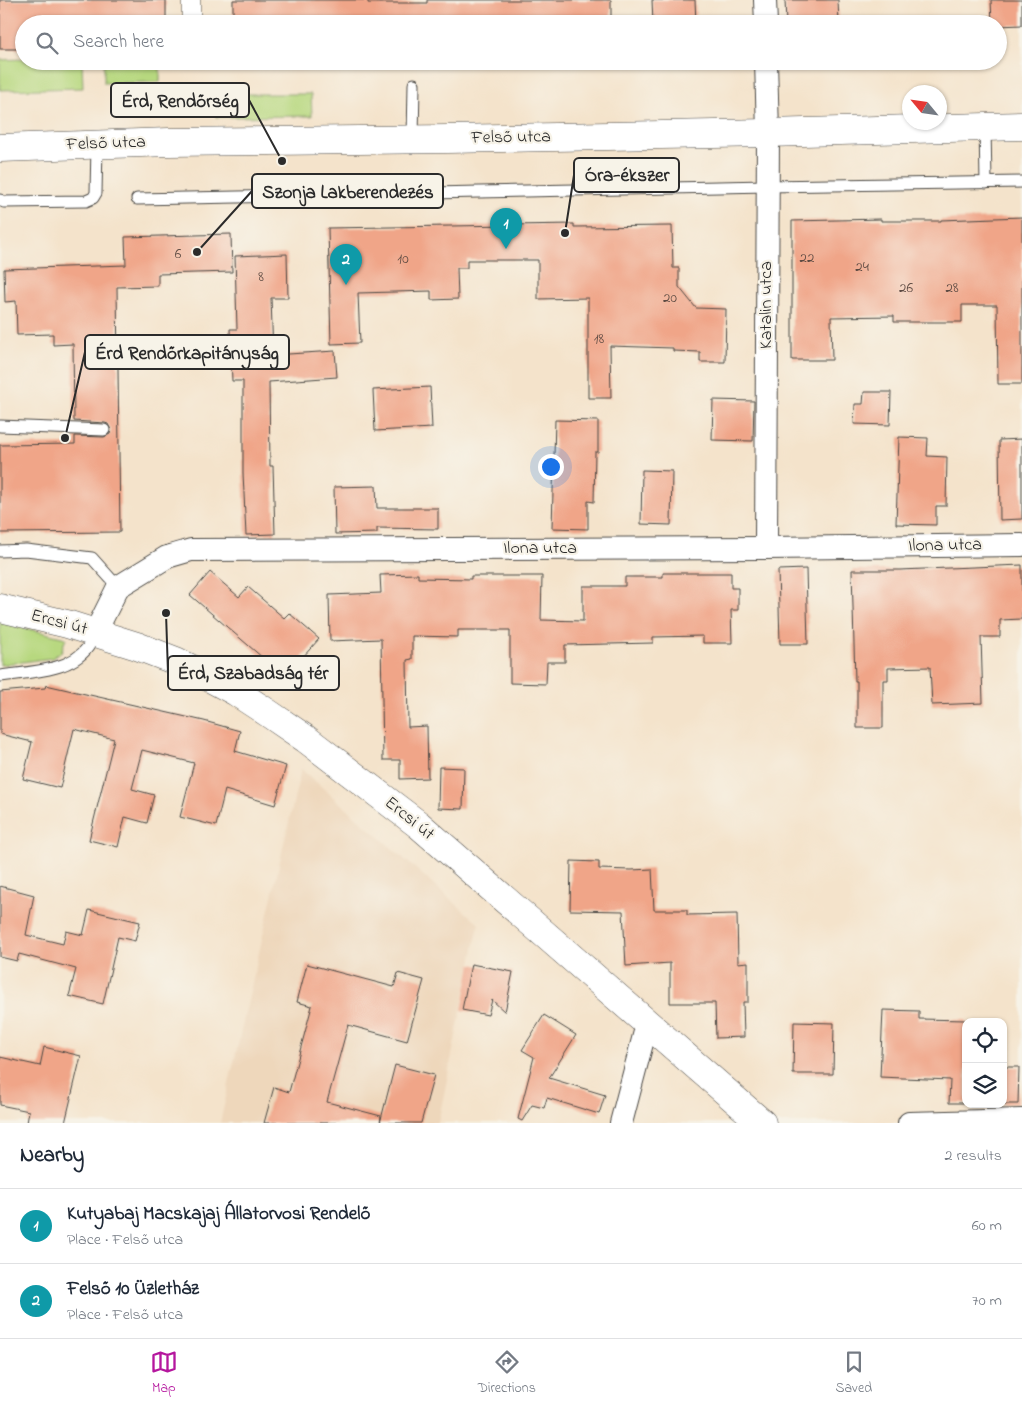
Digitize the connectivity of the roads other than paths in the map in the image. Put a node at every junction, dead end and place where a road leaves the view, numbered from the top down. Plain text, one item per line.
1 (191, 0) edge
2 (765, 0) edge
3 (191, 15) edge
4 (766, 15) edge
5 (766, 70) edge
6 (414, 84) dead end
7 (1022, 126) edge
8 (985, 127) junction
9 (768, 133) junction
10 (413, 139) junction
11 (97, 144) junction
12 (0, 148) edge
13 (1022, 182) edge
14 (986, 183) junction
15 (767, 186) junction
16 (136, 199) dead end
17 (0, 200) edge
18 (0, 426) edge
19 (104, 430) dead end
20 (1022, 545) edge
21 (766, 548) junction
22 (0, 550) edge
23 (118, 587) junction
24 (0, 608) edge
25 (95, 633) junction
26 (0, 676) edge
27 (647, 1024) junction
28 (1022, 1120) edge
29 (621, 1123) edge
30 (762, 1123) edge
31 (909, 1123) edge

1 - 3 street
2 - 4 street
5 - 9 street, Katalin utca
6 - 10 lane
7 - 8 street, Felső utca
8 - 9 street, Felső utca
8 - 14 lane
9 - 10 street, Felső utca
9 - 15 street, Katalin utca
10 - 11 street, Felső utca
11 - 12 street, Felső utca
11 - 17 lane
13 - 14 lane
14 - 15 lane
15 - 16 lane
15 - 21 street, Katalin utca
18 - 19 lane
20 - 21 street, Ilona utca
21 - 23 street, Ilona utca
22 - 23 lane
23 - 25 street
24 - 25 street, Ercsi út
25 - 26 lane
25 - 27 street, Ercsi út
27 - 29 street
27 - 30 street, Ercsi út
28 - 31 street

